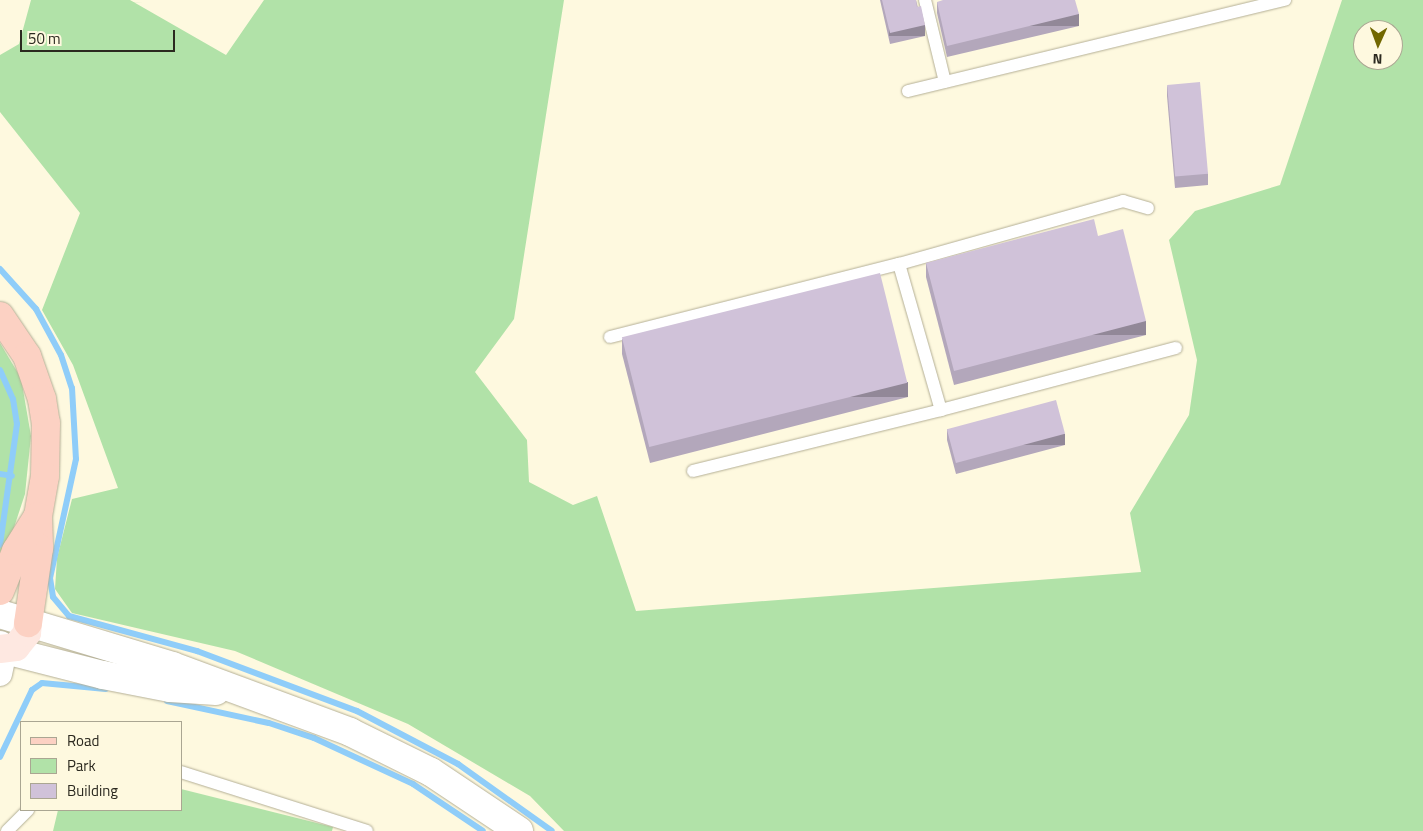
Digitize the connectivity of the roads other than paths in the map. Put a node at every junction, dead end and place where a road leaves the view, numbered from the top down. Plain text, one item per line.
1 (925, 0) edge
2 (1285, 0) edge
3 (945, 82) junction
4 (908, 91) dead end
5 (1148, 208) dead end
6 (899, 264) junction
7 (0, 316) edge
8 (610, 337) dead end
9 (1176, 348) dead end
10 (941, 410) junction
11 (693, 472) dead end
12 (38, 516) junction
13 (0, 591) edge
14 (0, 614) edge
15 (28, 623) junction
16 (1, 654) edge
17 (240, 694) junction
18 (182, 772) edge
19 (27, 811) edge
20 (7, 831) edge
21 (367, 831) edge
22 (519, 831) edge

1 - 3 lane
2 - 3 lane
3 - 4 lane
5 - 6 lane
6 - 8 lane
6 - 10 lane
7 - 12 main road
9 - 10 lane
10 - 11 lane
12 - 13 main road
12 - 15 main road
14 - 15 street
15 - 16 main road
15 - 17 street
16 - 17 street
17 - 22 street
18 - 21 lane
19 - 20 lane

